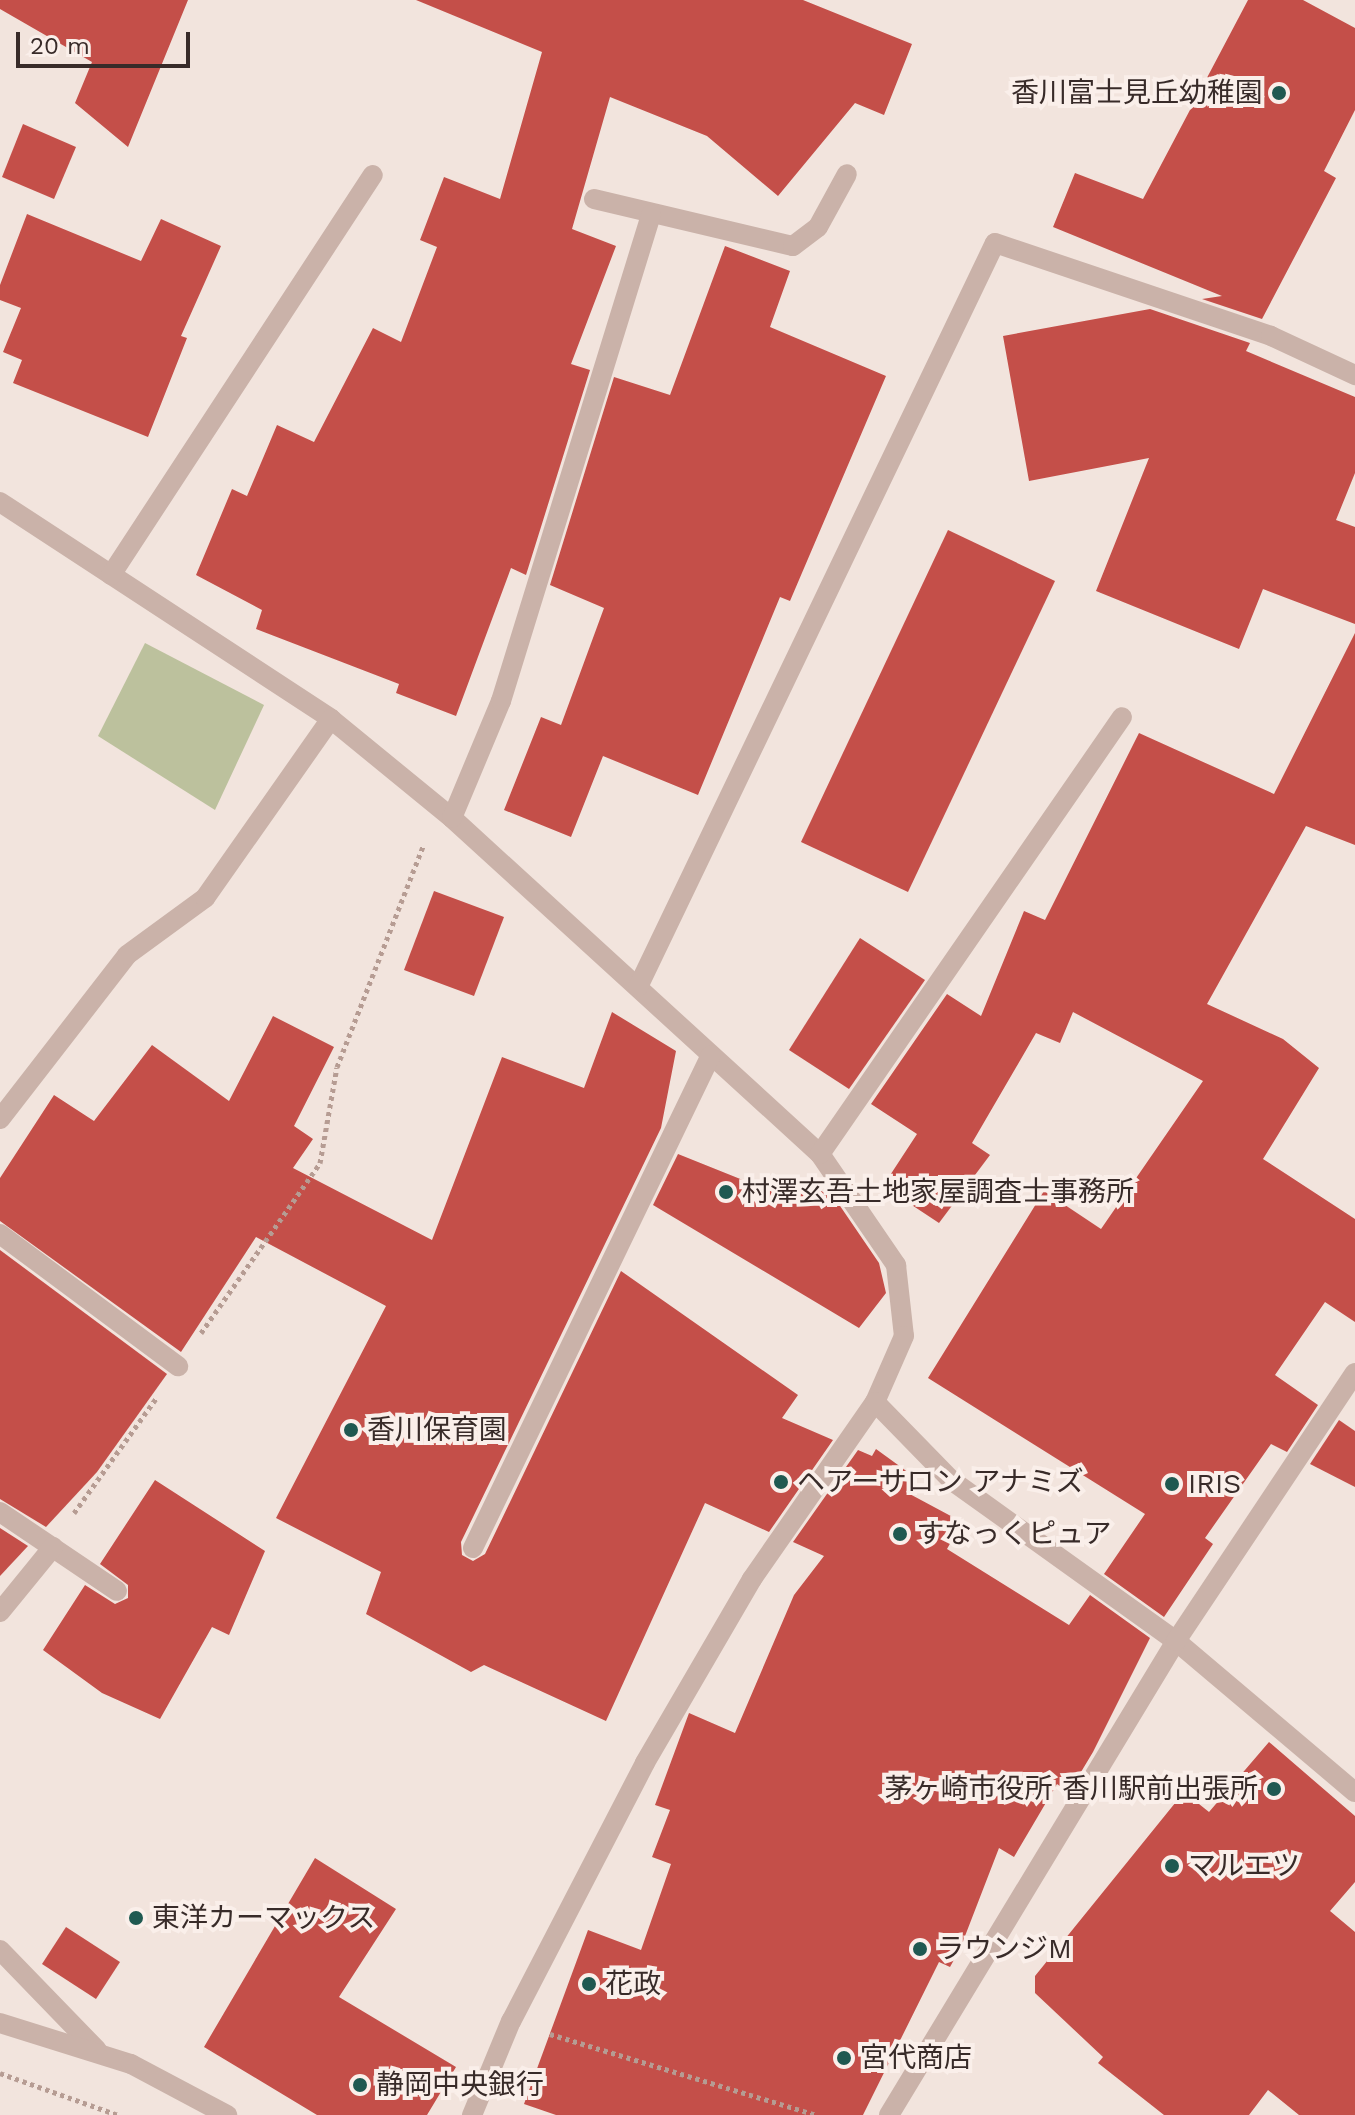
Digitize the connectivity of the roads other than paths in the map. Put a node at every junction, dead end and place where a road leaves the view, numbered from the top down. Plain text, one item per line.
1 (847, 174) dead end
2 (373, 175) dead end
3 (594, 199) dead end
4 (651, 215) junction
5 (1355, 375) edge
6 (0, 502) edge
7 (111, 575) junction
8 (1122, 717) dead end
9 (331, 719) junction
10 (445, 812) junction
11 (638, 987) junction
12 (711, 1055) junction
13 (0, 1119) edge
14 (820, 1154) junction
15 (0, 1234) edge
16 (178, 1366) road end
17 (1355, 1373) edge
18 (875, 1402) junction
19 (0, 1512) edge
20 (53, 1547) junction
21 (473, 1548) dead end
22 (117, 1591) dead end
23 (0, 1612) edge
24 (1176, 1641) junction
25 (1355, 1792) edge
26 (0, 1950) edge
27 (0, 2023) edge
28 (100, 2053) junction
29 (227, 2115) edge
30 (472, 2115) edge
31 (889, 2115) edge

1 - 4 street
2 - 7 street
3 - 4 street
4 - 10 street
5 - 11 street
6 - 7 street
7 - 9 street
8 - 14 street
9 - 10 street
9 - 13 street
10 - 11 street
11 - 12 street
12 - 14 street
12 - 21 street
14 - 18 street
15 - 16 street
17 - 24 street
18 - 24 street
18 - 30 street
19 - 20 street
20 - 22 street
20 - 23 street
24 - 25 street
24 - 31 street
26 - 28 street
27 - 28 street
28 - 29 street

